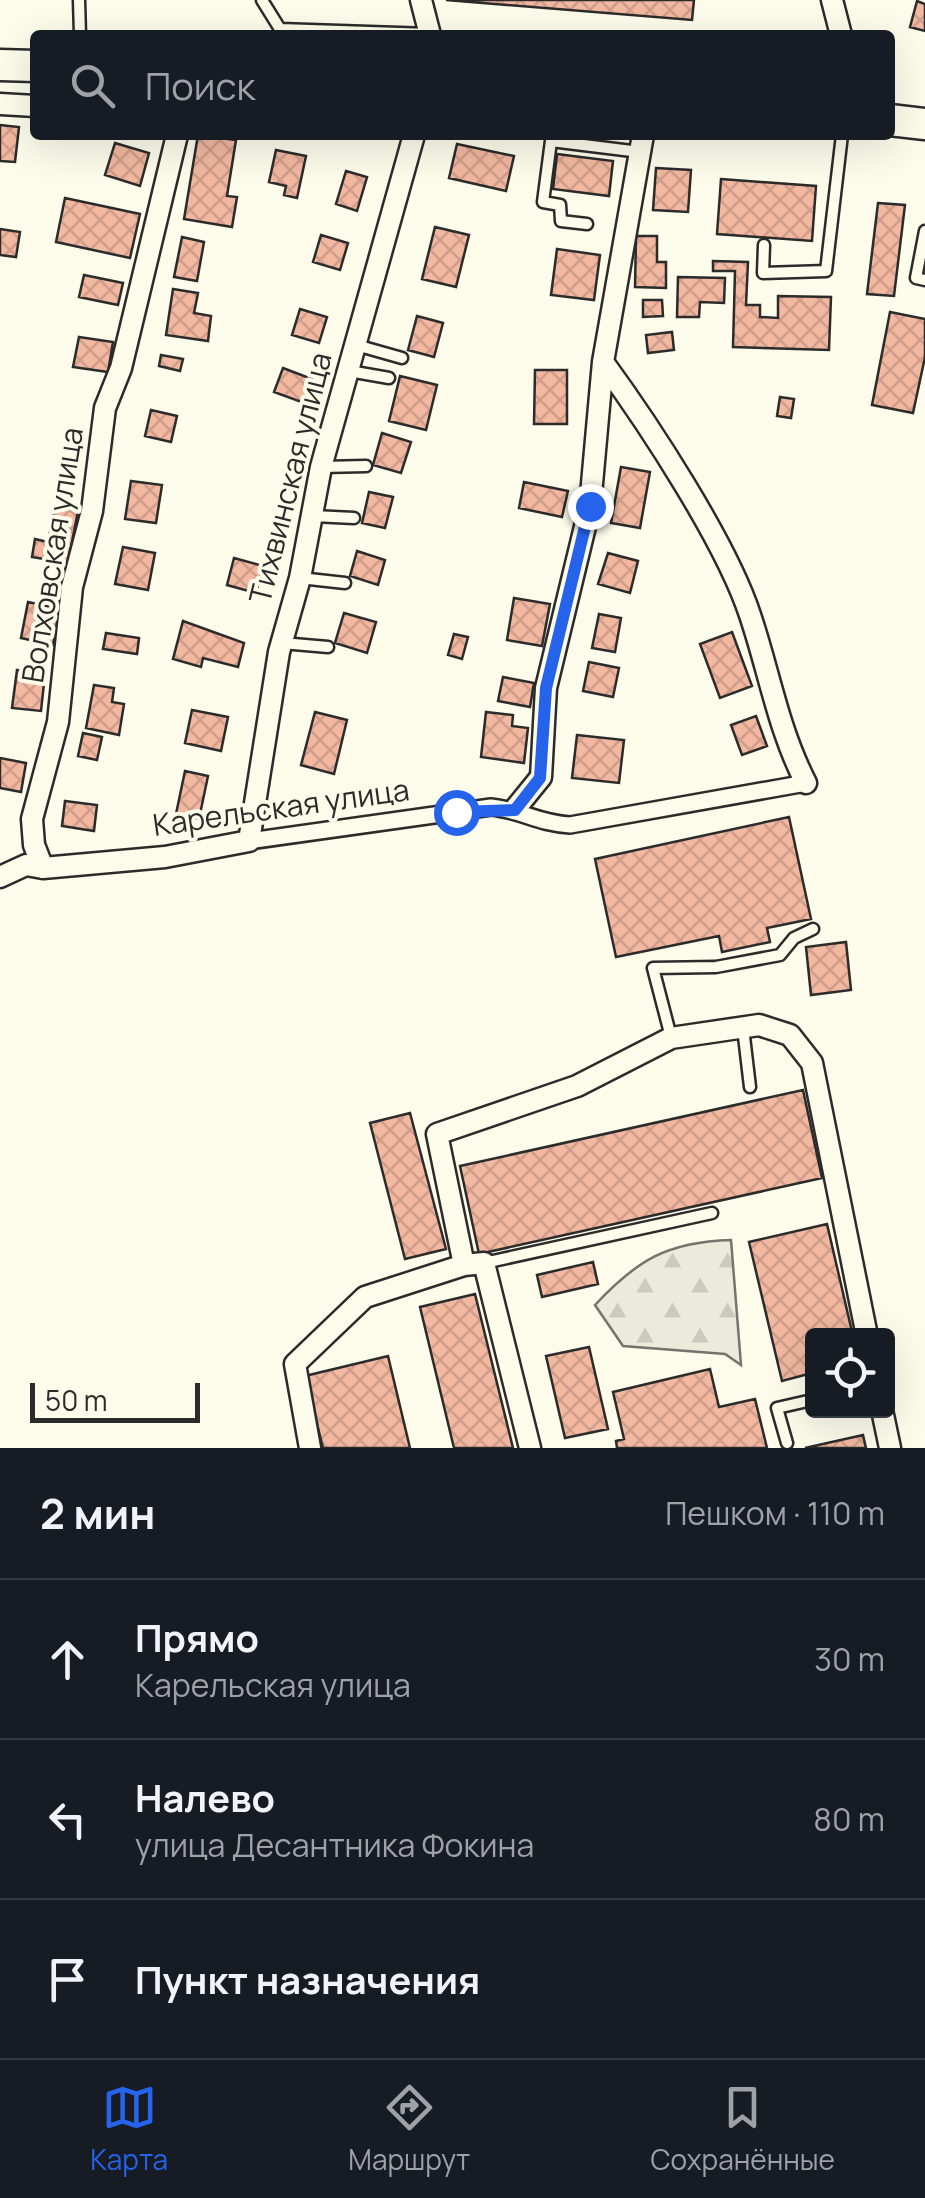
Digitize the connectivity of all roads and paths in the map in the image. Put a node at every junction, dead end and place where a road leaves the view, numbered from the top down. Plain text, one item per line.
1 (79, 0) edge
2 (262, 0) edge
3 (421, 0) edge
4 (832, 0) edge
5 (80, 30) edge
6 (310, 30) edge
7 (429, 30) edge
8 (841, 30) edge
9 (0, 64) edge
10 (30, 66) edge
11 (0, 104) edge
12 (30, 106) edge
13 (895, 121) edge
14 (925, 124) edge
15 (176, 140) edge
16 (413, 140) edge
17 (548, 140) edge
18 (579, 140) edge
19 (841, 140) edge
20 (642, 144) edge
21 (587, 224) dead end
22 (925, 231) edge
23 (924, 244) edge
24 (764, 245) dead end
25 (925, 280) edge
26 (355, 345) junction
27 (402, 358) dead end
28 (602, 362) junction
29 (348, 371) junction
30 (390, 378) dead end
31 (366, 466) dead end
32 (321, 467) junction
33 (312, 516) junction
34 (354, 518) dead end
35 (300, 578) junction
36 (345, 583) dead end
37 (282, 642) junction
38 (328, 648) dead end
39 (806, 782) joint
40 (515, 810) junction
41 (249, 841) junction
42 (43, 868) junction
43 (0, 877) edge
44 (813, 929) dead end
45 (742, 1028) junction
46 (671, 1038) junction
47 (750, 1087) dead end
48 (712, 1213) dead end
49 (474, 1264) junction
50 (866, 1328) edge
51 (805, 1402) edge
52 (884, 1418) edge
53 (787, 1443) dead end
54 (310, 1448) edge
55 (530, 1448) edge
56 (890, 1448) edge

1 - 5 lane
2 - 6 lane
3 - 7 street
4 - 8 street
9 - 10 main road
11 - 12 street
13 - 14 main road
15 - 42 street, Волховская улица
16 - 26 street, Тихвинская улица
17 - 21 lane
18 - 20 lane
19 - 24 lane
20 - 28 street
22 - 23 lane
23 - 25 lane
26 - 27 lane
26 - 29 street, Тихвинская улица
28 - 39 street
28 - 40 street
29 - 30 lane
29 - 32 street, Тихвинская улица
31 - 32 lane
32 - 33 street, Тихвинская улица
33 - 34 lane
33 - 35 street, Тихвинская улица
35 - 36 lane
35 - 37 street, Тихвинская улица
37 - 38 lane
37 - 41 street, Тихвинская улица
39 - 40 street, Карельская улица
40 - 41 street, Карельская улица
41 - 42 street, Карельская улица
42 - 43 street, Карельская улица
44 - 46 lane
45 - 46 street
45 - 47 lane
45 - 50 street
46 - 49 street
48 - 49 lane
49 - 54 street
49 - 55 street
51 - 53 lane
52 - 56 street

